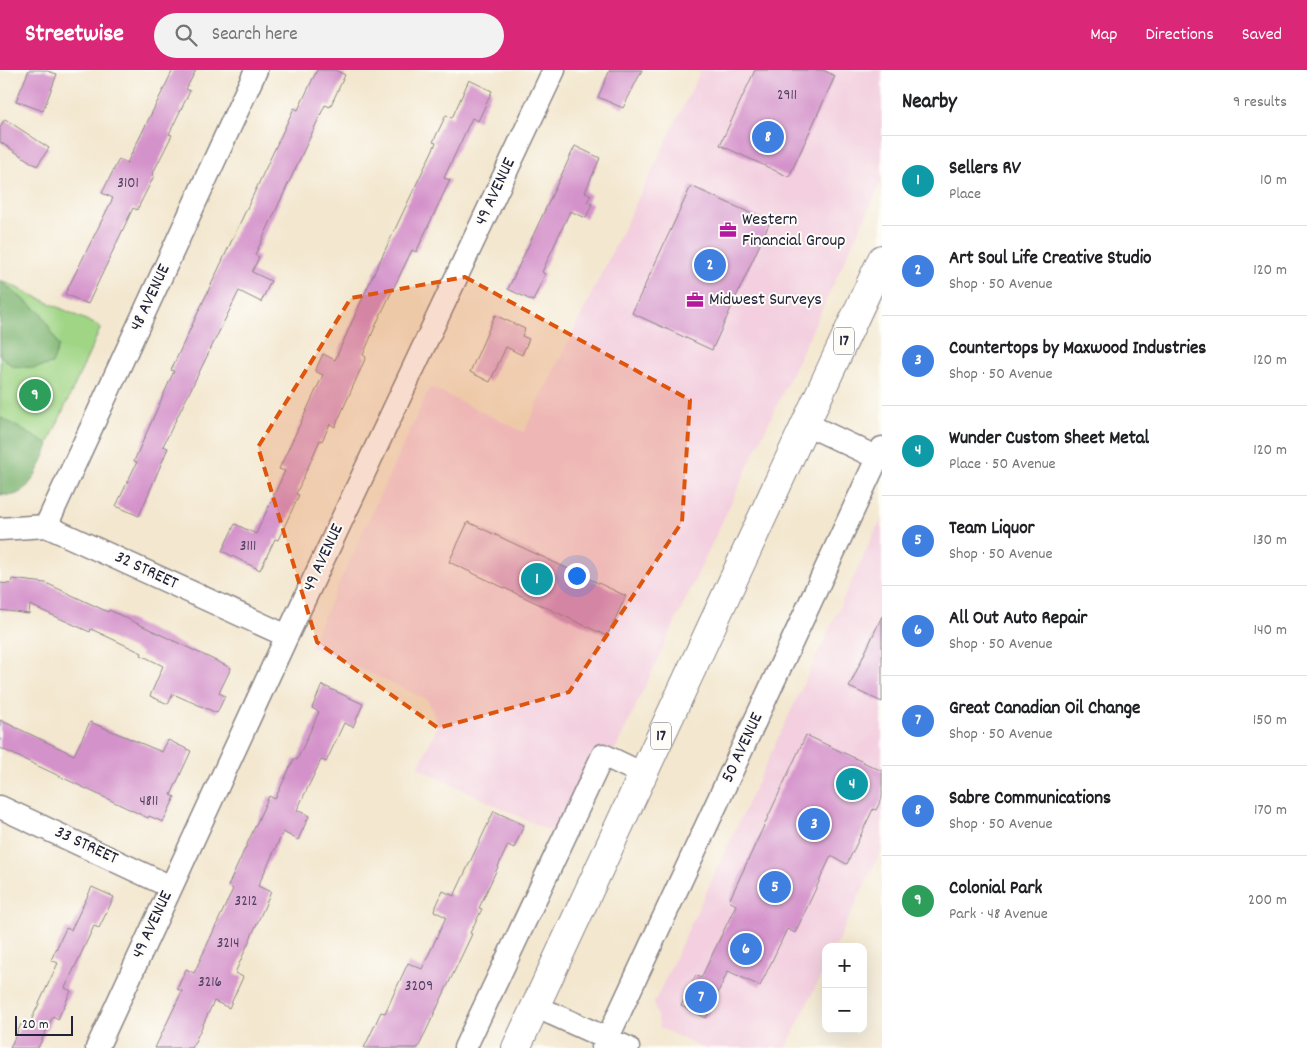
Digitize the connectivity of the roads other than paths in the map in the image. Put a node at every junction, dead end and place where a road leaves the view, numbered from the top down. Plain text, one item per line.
1 (256, 70) edge
2 (554, 70) edge
3 (882, 258) edge
4 (806, 424) junction
5 (880, 455) edge
6 (46, 526) junction
7 (0, 529) edge
8 (287, 636) junction
9 (643, 774) junction
10 (0, 807) edge
11 (170, 887) junction
12 (535, 1006) junction
13 (606, 1043) edge
14 (97, 1048) edge
15 (465, 1048) edge
16 (516, 1048) edge
17 (628, 1048) edge

1 - 6 street, 48 AVENUE
2 - 8 street, 49 AVENUE
3 - 4 main road, 17
4 - 5 street
4 - 9 main road, 17
5 - 13 street, 50 AVENUE
6 - 7 street, 32 STREET
6 - 8 street, 32 STREET
8 - 11 street, 49 AVENUE
9 - 12 main road, 17
9 - 15 street
10 - 11 street, 33 STREET
11 - 14 street, 49 AVENUE
12 - 13 street
12 - 16 main road, 17
13 - 17 street

